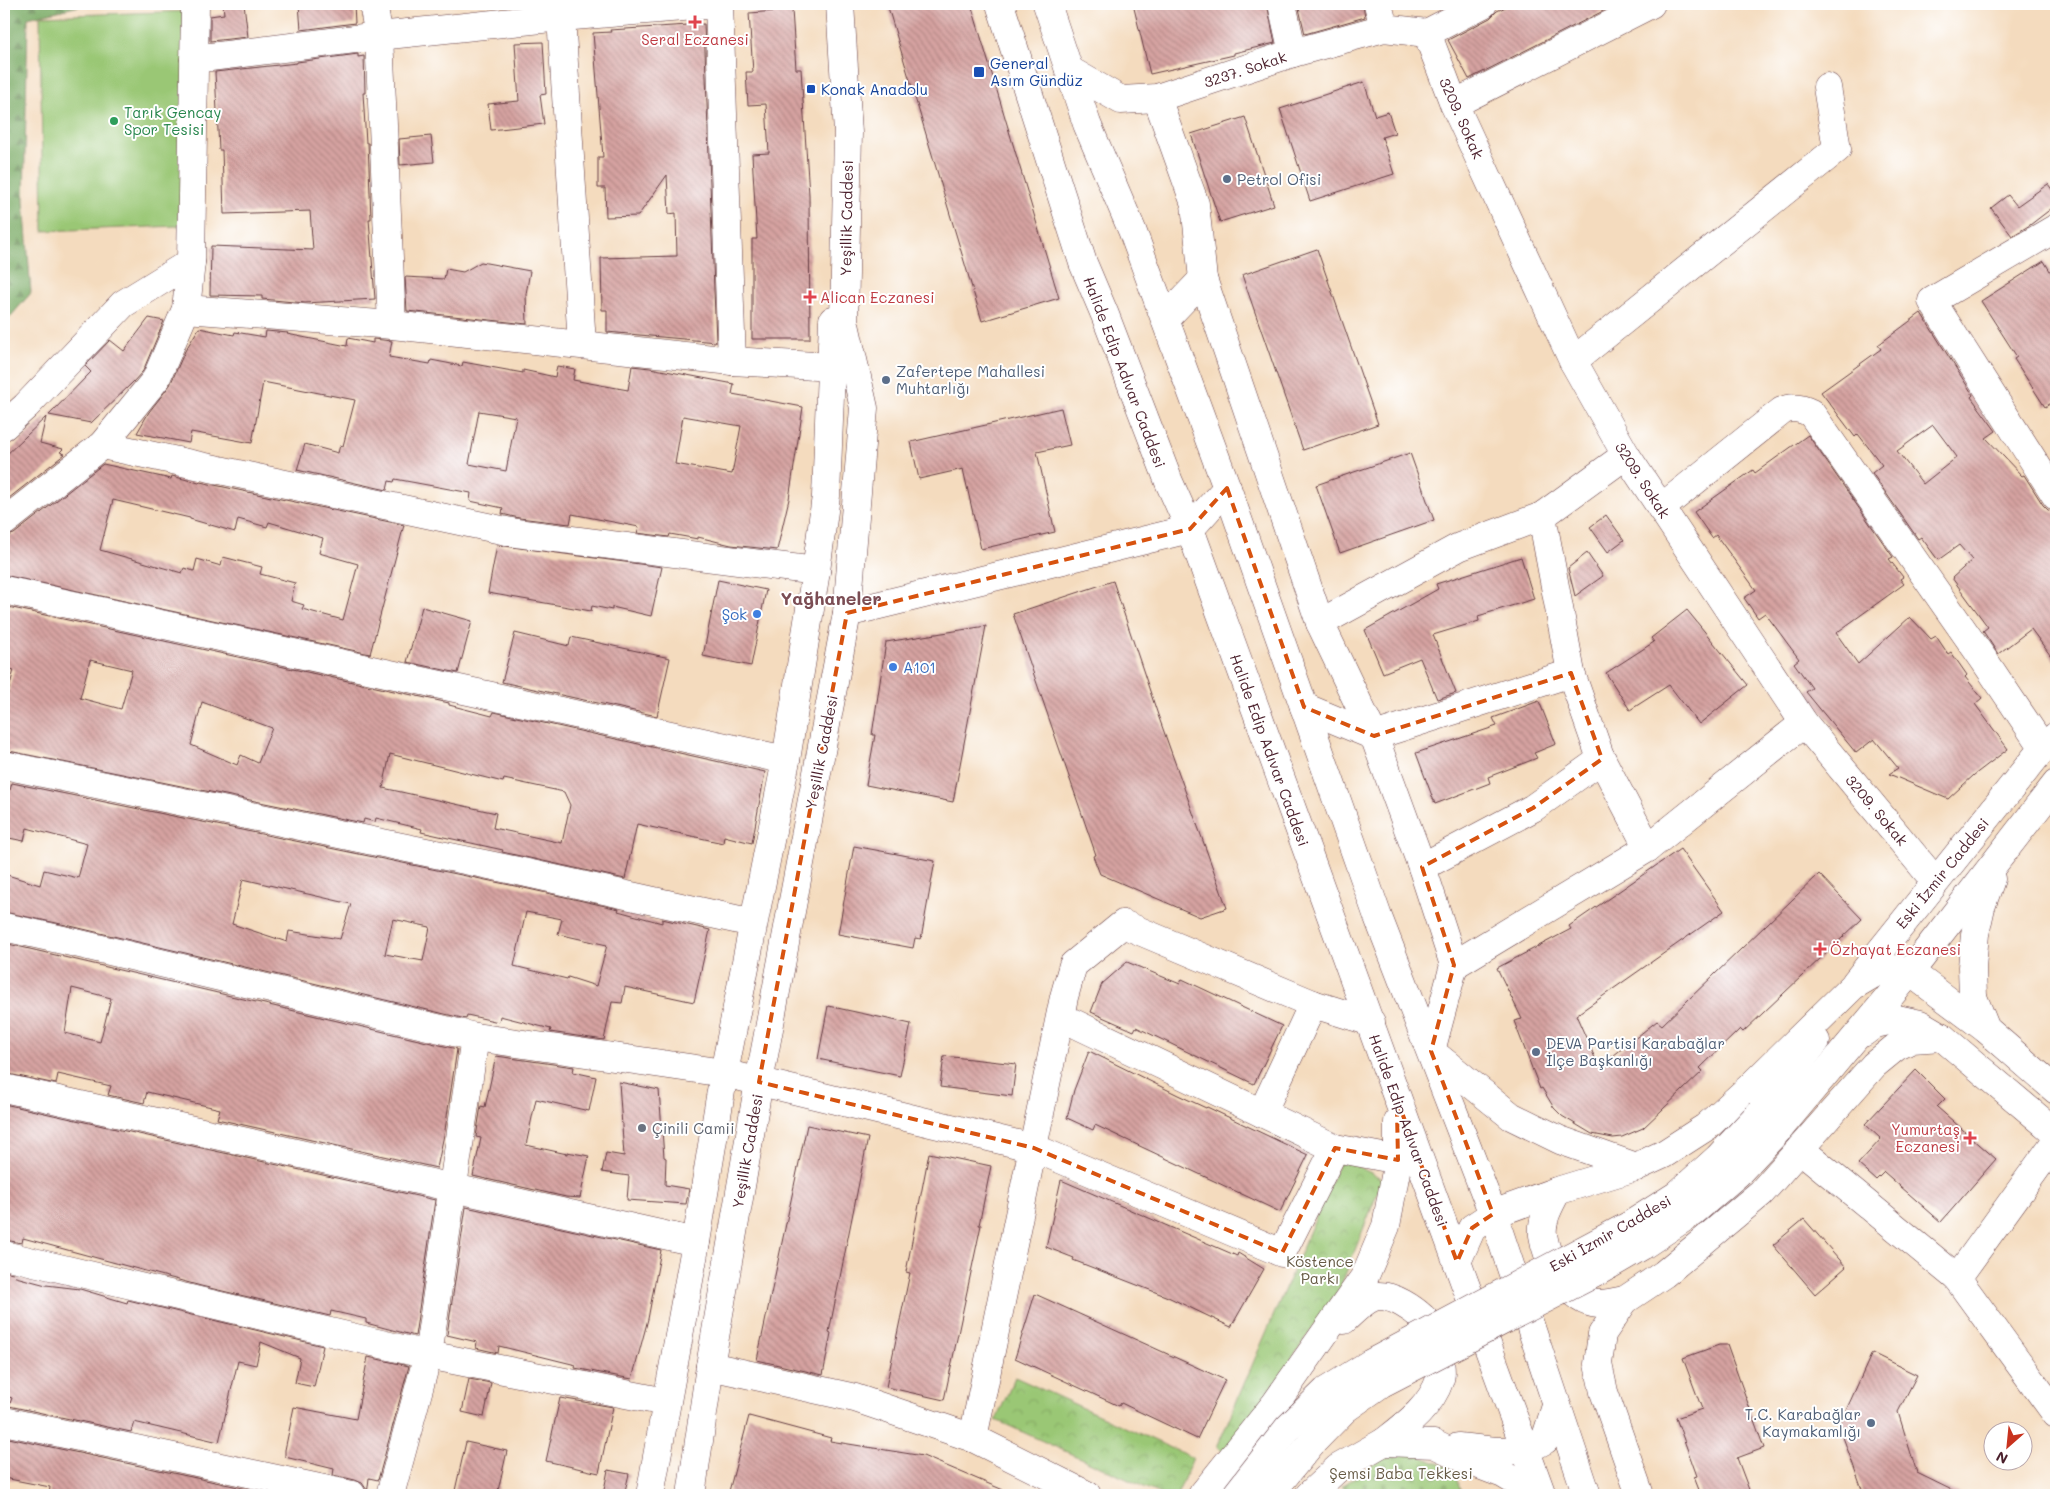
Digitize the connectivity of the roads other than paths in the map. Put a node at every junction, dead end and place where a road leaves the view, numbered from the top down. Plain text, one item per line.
1 (195, 4) edge
2 (373, 4) edge
3 (719, 4) edge
4 (826, 4) edge
5 (840, 4) edge
6 (1000, 4) edge
7 (1047, 4) edge
8 (1282, 4) edge
9 (1483, 4) edge
10 (1651, 4) edge
11 (560, 10) edge
12 (1381, 16) edge
13 (1427, 33) junction
14 (379, 36) junction
15 (1293, 53) junction
16 (194, 60) junction
17 (1069, 70) junction
18 (1827, 87) dead end
19 (1157, 98) junction
20 (1454, 104) junction
21 (2056, 229) edge
22 (191, 262) junction
23 (1202, 279) junction
24 (186, 309) junction
25 (1165, 319) junction
26 (392, 325) junction
27 (582, 344) junction
28 (1573, 361) junction
29 (732, 362) junction
30 (832, 366) junction
31 (4, 426) edge
32 (102, 445) junction
33 (1626, 455) junction
34 (1227, 488) junction
35 (2056, 496) edge
36 (1661, 508) junction
37 (1542, 516) junction
38 (4, 522) edge
39 (1190, 529) junction
40 (816, 571) junction
41 (4, 590) edge
42 (847, 613) junction
43 (1320, 623) junction
44 (1572, 673) junction
45 (1304, 707) junction
46 (1804, 723) junction
47 (1374, 736) junction
48 (2050, 742) edge
49 (1602, 758) junction
50 (786, 760) junction
51 (4, 765) edge
52 (2056, 784) edge
53 (1648, 848) junction
54 (2000, 856) junction
55 (1422, 867) junction
56 (1936, 881) junction
57 (753, 923) junction
58 (4, 927) edge
59 (1454, 965) junction
60 (1910, 972) junction
61 (1853, 986) junction
62 (1314, 1004) junction
63 (1061, 1016) junction
64 (1371, 1022) junction
65 (1986, 1029) junction
66 (475, 1037) junction
67 (1942, 1037) junction
68 (1854, 1040) junction
69 (1431, 1051) junction
70 (724, 1073) junction
71 (759, 1082) junction
72 (4, 1088) edge
73 (2056, 1090) edge
74 (1397, 1100) junction
75 (1262, 1113) junction
76 (1770, 1121) junction
77 (2056, 1133) edge
78 (2056, 1141) edge
79 (1034, 1148) junction
80 (1335, 1148) junction
81 (1800, 1149) junction
82 (1398, 1160) junction
83 (1636, 1167) junction
84 (453, 1189) junction
85 (1557, 1192) junction
86 (1493, 1214) junction
87 (696, 1242) junction
88 (4, 1255) edge
89 (1457, 1262) junction
90 (1958, 1278) junction
91 (1625, 1300) junction
92 (1319, 1340) junction
93 (428, 1355) junction
94 (710, 1366) junction
95 (666, 1402) junction
96 (1556, 1406) junction
97 (2056, 1414) edge
98 (4, 1421) edge
99 (973, 1438) junction
100 (1384, 1442) junction
101 (1434, 1444) junction
102 (1526, 1450) junction
103 (352, 1495) edge
104 (390, 1495) edge
105 (650, 1495) edge
106 (691, 1495) edge
107 (1087, 1495) edge
108 (1202, 1495) edge
109 (1236, 1495) edge
110 (1269, 1495) edge
111 (1309, 1495) edge
112 (1534, 1495) edge
113 (1542, 1495) edge
114 (1587, 1495) edge
115 (1640, 1495) edge

1 - 16 street
2 - 14 street
3 - 11 street
3 - 29 street
4 - 30 street, Yeşillik Caddesi
5 - 42 street, Yeşillik Caddesi
6 - 39 street, Halide Edip Adıvar Caddesi
7 - 17 street
8 - 15 street
9 - 13 street
10 - 20 street
11 - 14 street
11 - 27 street
12 - 13 street, 3237. Sokak
12 - 15 street, 3237. Sokak
13 - 20 street, 3209. Sokak
14 - 16 street
14 - 26 street
15 - 19 street, 3237. Sokak
16 - 22 street
17 - 19 street, 3237. Sokak
17 - 25 street
18 - 28 street
19 - 23 street
20 - 28 street, 3209. Sokak
21 - 35 street
22 - 24 street
22 - 31 street
23 - 25 street
23 - 43 street
24 - 26 street
24 - 32 street
25 - 34 street
26 - 27 street
27 - 29 street
28 - 33 street, 3209. Sokak
29 - 30 street
30 - 40 street, Yeşillik Caddesi
32 - 38 street
32 - 40 street
33 - 36 street, 3209. Sokak
33 - 37 street
34 - 39 street
34 - 45 street
36 - 46 street, 3209. Sokak
36 - 48 street
37 - 43 street
37 - 44 street
39 - 42 street
39 - 64 street, Halide Edip Adıvar Caddesi
40 - 42 street
40 - 50 street, Yeşillik Caddesi
41 - 50 street
42 - 71 street, Yeşillik Caddesi
43 - 47 street
44 - 47 street
44 - 49 street
45 - 47 street
45 - 69 street
46 - 53 street
46 - 56 street, 3209. Sokak
47 - 55 street
48 - 56 street, Eski İzmir Caddesi
49 - 53 street
49 - 55 street
50 - 57 street, Yeşillik Caddesi
51 - 57 street
52 - 54 street, Eski İzmir Caddesi
53 - 59 street
54 - 60 street, Eski İzmir Caddesi
54 - 65 street
55 - 59 street
56 - 61 street, Eski İzmir Caddesi
57 - 70 street, Yeşillik Caddesi
58 - 66 street
59 - 69 street
60 - 61 street
60 - 65 street
60 - 68 street, Eski İzmir Caddesi
61 - 76 street, Eski İzmir Caddesi
61 - 83 street
62 - 63 street
62 - 64 street
62 - 75 street
63 - 75 street
63 - 79 street
64 - 74 street, Halide Edip Adıvar Caddesi
65 - 73 street
66 - 70 street
66 - 84 street
67 - 68 street
67 - 77 street
67 - 81 street
68 - 76 street, Eski İzmir Caddesi
69 - 83 street
69 - 86 street
70 - 71 street
70 - 87 street, Yeşillik Caddesi
71 - 79 street
71 - 94 street, Yeşillik Caddesi
72 - 84 street
74 - 82 street
74 - 89 street, Halide Edip Adıvar Caddesi
75 - 80 street
76 - 109 street, Eski İzmir Caddesi, bridge
76 - 110 street, Eski İzmir Caddesi, bridge
78 - 90 street
79 - 80 street
79 - 99 street
80 - 82 street
81 - 90 street
81 - 91 street
82 - 92 street
83 - 85 street
84 - 87 street
84 - 93 street
85 - 86 street
85 - 91 street
86 - 89 street
86 - 96 street
87 - 95 street, Yeşillik Caddesi
88 - 93 street
89 - 102 street, Halide Edip Adıvar Caddesi
90 - 97 street
91 - 115 street
92 - 100 street
92 - 108 street
93 - 95 street
93 - 104 street
94 - 99 street
94 - 106 street, Yeşillik Caddesi
95 - 105 street, Yeşillik Caddesi
96 - 102 street
96 - 114 street
98 - 103 street
99 - 107 street
100 - 101 street
100 - 111 street
101 - 102 street
101 - 112 street
102 - 113 street, Halide Edip Adıvar Caddesi

